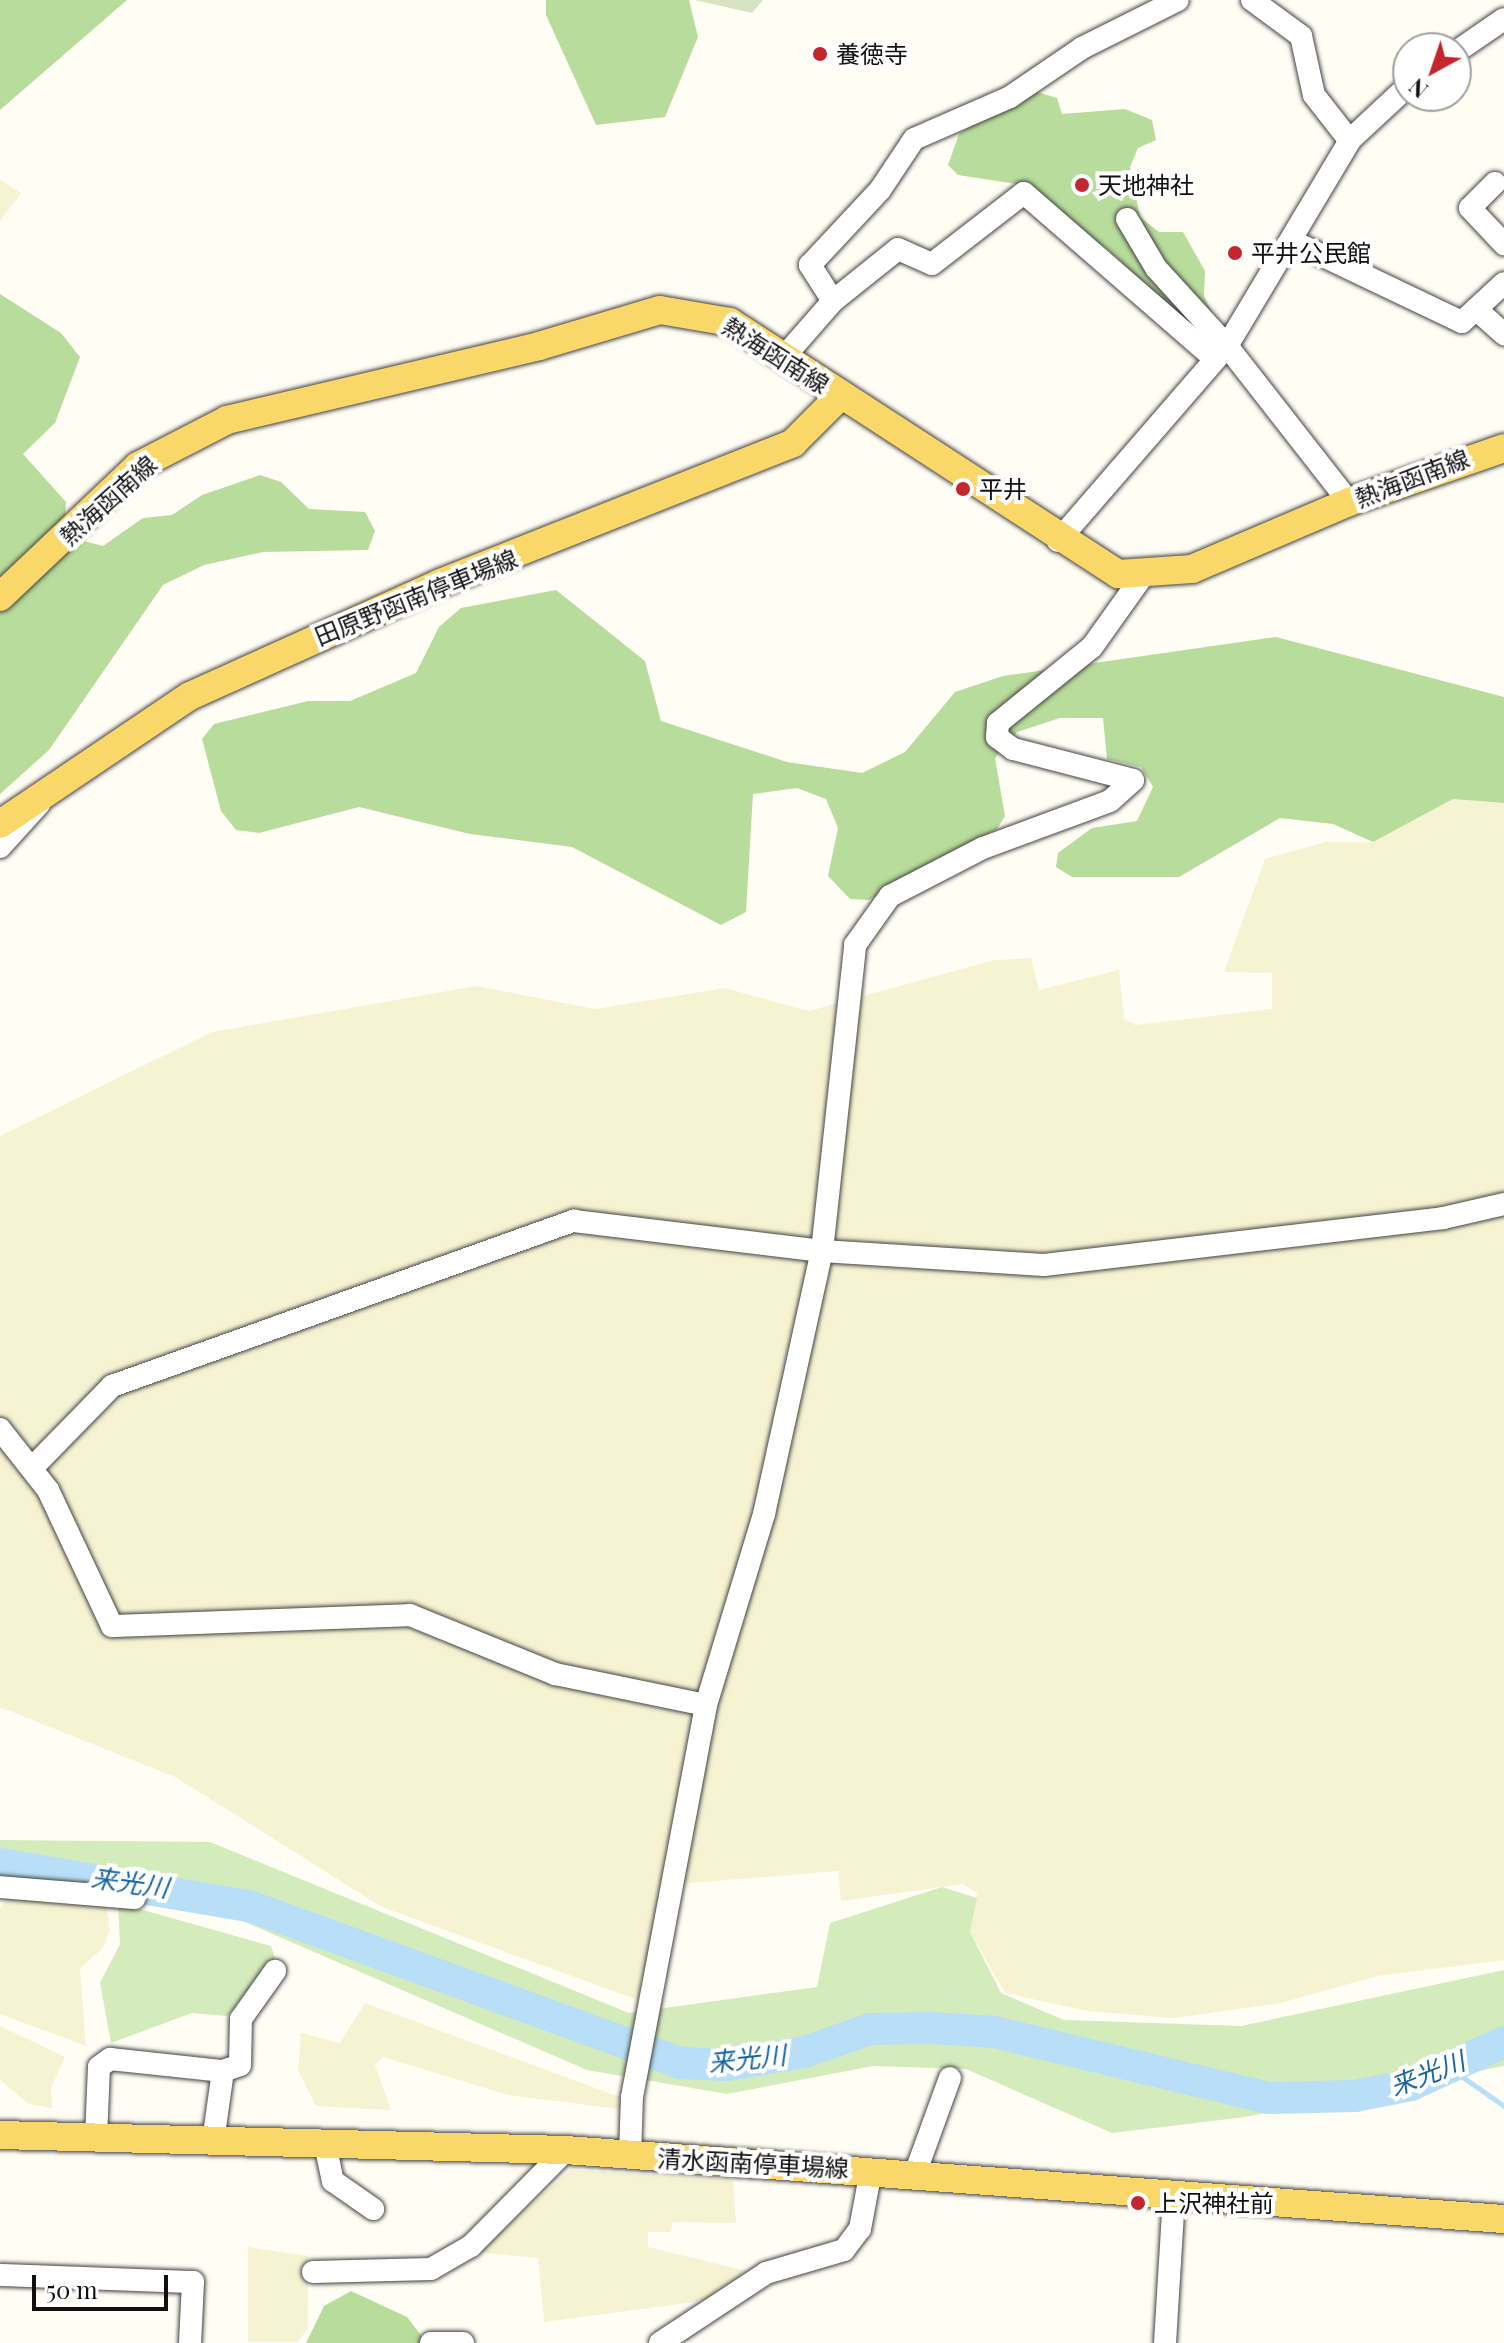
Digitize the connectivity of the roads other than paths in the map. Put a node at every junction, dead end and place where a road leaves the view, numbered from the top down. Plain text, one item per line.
1 (1178, 0) edge
2 (1252, 0) edge
3 (1499, 0) edge
4 (1504, 8) edge
5 (1504, 19) edge
6 (1472, 41) edge
7 (1392, 101) edge
8 (1350, 141) junction
9 (1495, 183) dead end
10 (1127, 219) dead end
11 (1294, 242) junction
12 (1504, 244) edge
13 (1504, 283) edge
14 (833, 301) junction
15 (1476, 309) junction
16 (1504, 334) edge
17 (1221, 353) junction
18 (784, 357) junction
19 (841, 395) junction
20 (1504, 448) edge
21 (1349, 502) junction
22 (1058, 541) junction
23 (1142, 577) junction
24 (0, 597) edge
25 (40, 794) junction
26 (0, 824) edge
27 (0, 847) edge
28 (1504, 1204) edge
29 (822, 1251) junction
30 (0, 1429) edge
31 (32, 1468) junction
32 (706, 1705) junction
33 (0, 1887) edge
34 (135, 1898) dead end
35 (275, 1971) dead end
36 (223, 2071) junction
37 (950, 2078) dead end
38 (0, 2135) edge
39 (96, 2138) junction
40 (213, 2141) junction
41 (325, 2144) junction
42 (566, 2150) junction
43 (630, 2156) junction
44 (871, 2170) junction
45 (915, 2174) junction
46 (1174, 2194) junction
47 (373, 2209) dead end
48 (1504, 2219) edge
49 (313, 2272) dead end
50 (0, 2275) edge
51 (190, 2343) edge
52 (431, 2343) edge
53 (463, 2343) edge
54 (660, 2343) edge
55 (1165, 2343) edge

1 - 14 street
2 - 8 street
3 - 4 street
5 - 6 street
7 - 8 street
8 - 11 street
9 - 12 street
10 - 17 street
11 - 15 street
11 - 17 street
13 - 15 street
14 - 17 street
14 - 18 street
15 - 16 street
17 - 21 street
17 - 22 street
18 - 19 main road, 熱海函南線
18 - 24 main road, 熱海函南線
19 - 22 main road, 熱海函南線
19 - 25 main road, 田原野函南停車場線
20 - 21 main road, 熱海函南線
21 - 23 main road, 熱海函南線
22 - 23 main road, 熱海函南線
23 - 29 street
25 - 26 main road, 田原野函南停車場線
25 - 27 street
28 - 29 street
29 - 31 street
29 - 32 street
30 - 31 street
31 - 32 street
32 - 43 street
33 - 34 street
35 - 36 street
36 - 39 street
36 - 40 street
37 - 45 street
38 - 39 main road, 清水函南停車場線
39 - 40 main road, 清水函南停車場線
40 - 41 main road, 清水函南停車場線
41 - 42 main road, 清水函南停車場線
41 - 47 street
42 - 43 main road, 清水函南停車場線
42 - 49 street
43 - 44 main road, 清水函南停車場線
44 - 45 main road, 清水函南停車場線
44 - 54 street
45 - 46 main road, 清水函南停車場線
46 - 48 main road, 清水函南停車場線
46 - 55 street
50 - 51 street
52 - 53 street

